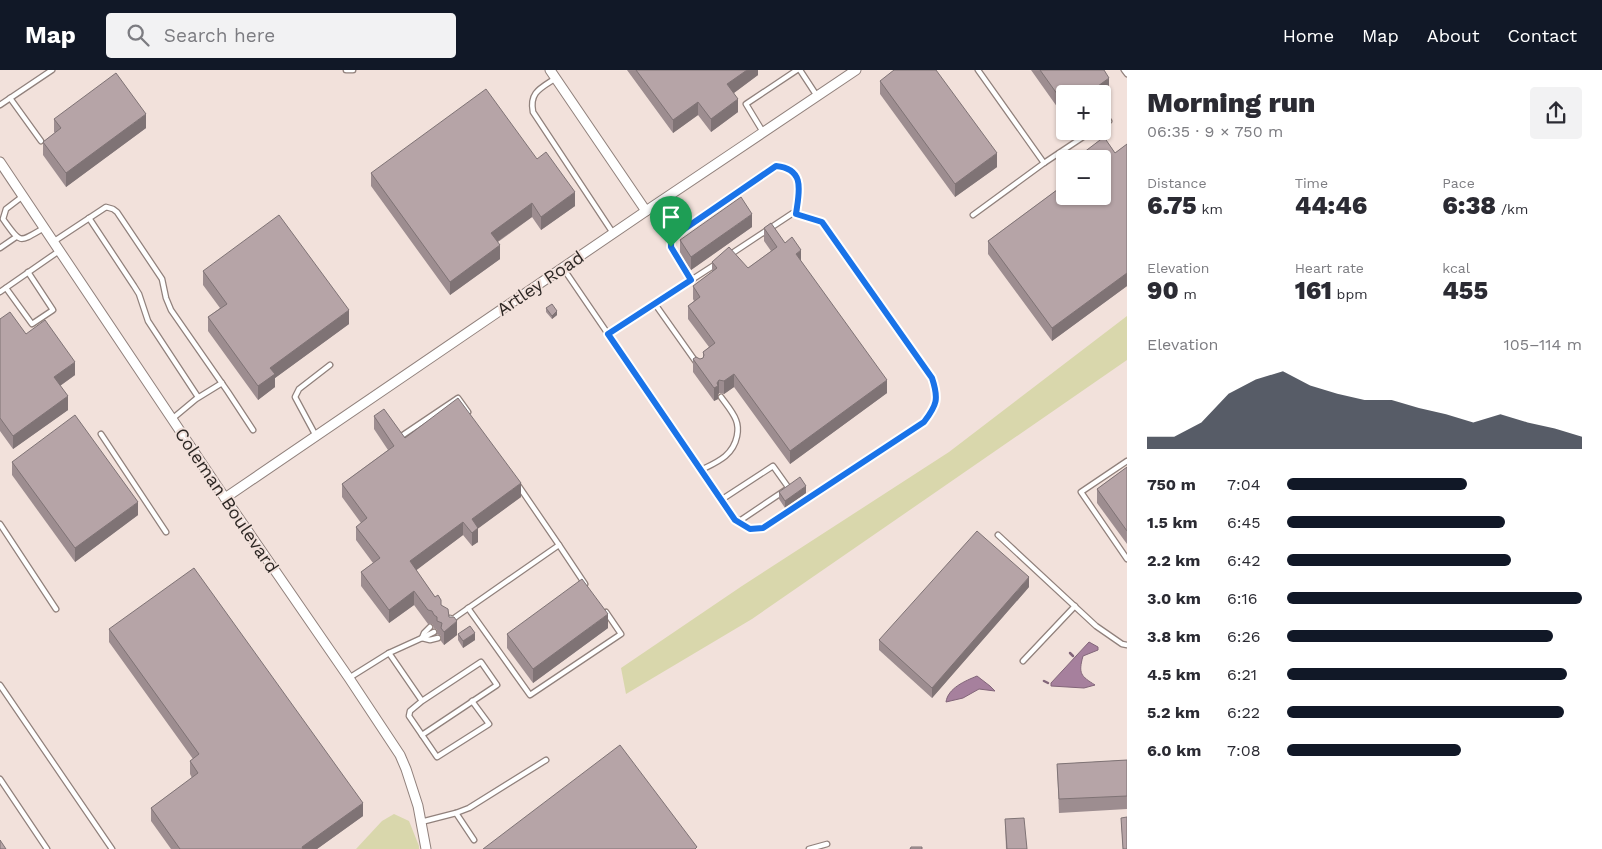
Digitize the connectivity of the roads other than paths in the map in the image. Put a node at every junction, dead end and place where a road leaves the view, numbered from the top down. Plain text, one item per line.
1 (52, 70) edge
2 (346, 70) edge
3 (353, 70) edge
4 (550, 70) edge
5 (799, 70) edge
6 (856, 70) edge
7 (978, 70) edge
8 (1124, 70) edge
9 (1127, 74) edge
10 (556, 78) junction
11 (817, 96) junction
12 (10, 98) junction
13 (0, 105) edge
14 (763, 132) junction
15 (1078, 140) edge
16 (41, 141) edge
17 (0, 162) edge
18 (1044, 163) junction
19 (23, 196) junction
20 (646, 211) junction
21 (796, 214) junction
22 (974, 215) dead end
23 (90, 218) junction
24 (44, 228) junction
25 (613, 233) junction
26 (16, 237) junction
27 (53, 242) junction
28 (0, 248) edge
29 (59, 251) junction
30 (563, 268) junction
31 (28, 272) junction
32 (691, 280) junction
33 (6, 288) junction
34 (0, 292) edge
35 (655, 304) junction
36 (608, 334) junction
37 (330, 365) dead end
38 (700, 368) edge
39 (222, 383) junction
40 (198, 397) junction
41 (720, 397) dead end
42 (172, 418) junction
43 (473, 420) edge
44 (253, 430) dead end
45 (101, 434) dead end
46 (316, 436) junction
47 (400, 437) edge
48 (1127, 461) edge
49 (701, 470) junction
50 (516, 481) edge
51 (225, 498) junction
52 (721, 500) junction
53 (738, 522) junction
54 (0, 524) edge
55 (166, 532) dead end
56 (998, 535) dead end
57 (559, 545) junction
58 (1127, 558) edge
59 (587, 586) edge
60 (1075, 606) junction
61 (468, 608) junction
62 (56, 609) dead end
63 (604, 610) edge
64 (444, 616) edge
65 (453, 618) junction
66 (448, 622) edge
67 (430, 626) dead end
68 (452, 628) edge
69 (434, 632) dead end
70 (422, 638) junction
71 (438, 638) dead end
72 (1127, 645) edge
73 (389, 653) junction
74 (1023, 662) dead end
75 (349, 678) junction
76 (0, 685) edge
77 (472, 701) junction
78 (422, 702) junction
79 (422, 735) junction
80 (546, 760) dead end
81 (0, 779) edge
82 (456, 813) junction
83 (421, 822) junction
84 (474, 840) dead end
85 (826, 844) dead end
86 (47, 849) edge
87 (112, 849) edge
88 (426, 849) edge
89 (809, 849) edge

1 - 12 lane
2 - 3 lane
4 - 10 street
5 - 11 lane
5 - 14 lane
6 - 11 street, Artley Road
7 - 18 lane
8 - 9 lane
10 - 20 street
10 - 25 lane
11 - 14 street, Artley Road
12 - 13 lane
12 - 16 lane
14 - 20 street, Artley Road
15 - 18 lane
17 - 19 street, Coleman Boulevard
18 - 22 lane
19 - 24 street, Coleman Boulevard
19 - 26 lane
20 - 25 street, Artley Road
21 - 32 lane
21 - 32 lane
21 - 53 lane
23 - 27 lane
23 - 39 lane
23 - 40 lane
24 - 26 lane
24 - 27 street, Coleman Boulevard
25 - 30 street, Artley Road
26 - 28 lane
27 - 29 street, Coleman Boulevard
29 - 31 lane
29 - 42 street, Coleman Boulevard
30 - 36 lane
30 - 46 street, Artley Road
31 - 33 lane
31 - 33 lane
32 - 35 lane
33 - 34 lane
35 - 36 lane
35 - 38 lane
36 - 49 lane
37 - 46 lane
39 - 40 lane
39 - 44 lane
40 - 42 lane
41 - 49 lane
42 - 51 street, Coleman Boulevard
43 - 47 lane
45 - 55 lane
46 - 51 street, Artley Road
48 - 58 lane
49 - 52 lane
50 - 57 lane
51 - 75 street, Coleman Boulevard
52 - 53 lane
52 - 53 lane
54 - 62 lane
56 - 60 lane
57 - 59 lane
57 - 61 lane
60 - 72 lane
60 - 74 lane
61 - 63 lane
61 - 65 lane
64 - 65 lane
65 - 66 lane
65 - 68 lane
67 - 70 lane
69 - 70 lane
70 - 71 lane
70 - 73 lane
73 - 75 lane
73 - 78 lane
75 - 83 street, Coleman Boulevard
76 - 87 lane
77 - 78 lane
77 - 79 lane
77 - 79 lane
78 - 79 lane
80 - 82 lane
81 - 86 lane
82 - 83 lane
82 - 84 lane
83 - 88 street, Coleman Boulevard
85 - 89 lane

